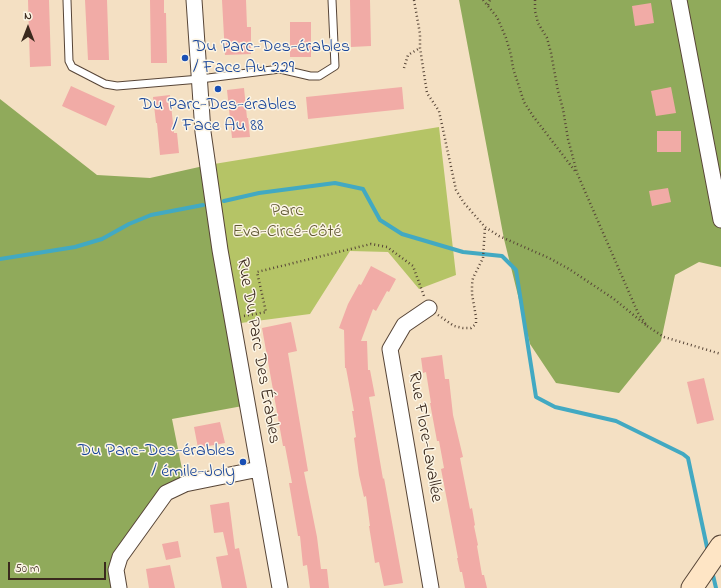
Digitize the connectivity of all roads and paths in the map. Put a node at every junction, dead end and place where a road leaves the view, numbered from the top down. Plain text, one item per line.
1 (66, 0) edge
2 (194, 0) edge
3 (332, 0) edge
4 (414, 0) edge
5 (483, 0) edge
6 (490, 0) edge
7 (535, 0) edge
8 (679, 0) edge
9 (488, 6) junction
10 (420, 48) junction
11 (404, 68) dead end
12 (200, 79) junction
13 (577, 173) junction
14 (721, 220) edge
15 (485, 227) junction
16 (429, 308) junction
17 (232, 318) junction
18 (647, 326) junction
19 (721, 354) edge
20 (259, 469) junction
21 (719, 550) edge
22 (119, 588) edge
23 (280, 588) edge
24 (431, 588) edge
25 (692, 588) edge

1 - 12 lane
2 - 12 street, Rue Du Parc Des Érables
3 - 12 lane
4 - 10 path
5 - 9 path
6 - 9 path
7 - 13 path
8 - 14 street
9 - 13 path
10 - 11 path
10 - 15 path
12 - 17 street, Rue Du Parc Des Érables
13 - 18 path
15 - 16 path
15 - 18 path
16 - 17 path
16 - 24 street, Rue Flore-Lavallée
17 - 20 street, Rue Du Parc Des Érables
18 - 19 path
20 - 22 street
20 - 23 street, Rue Du Parc Des Érables
21 - 25 street

